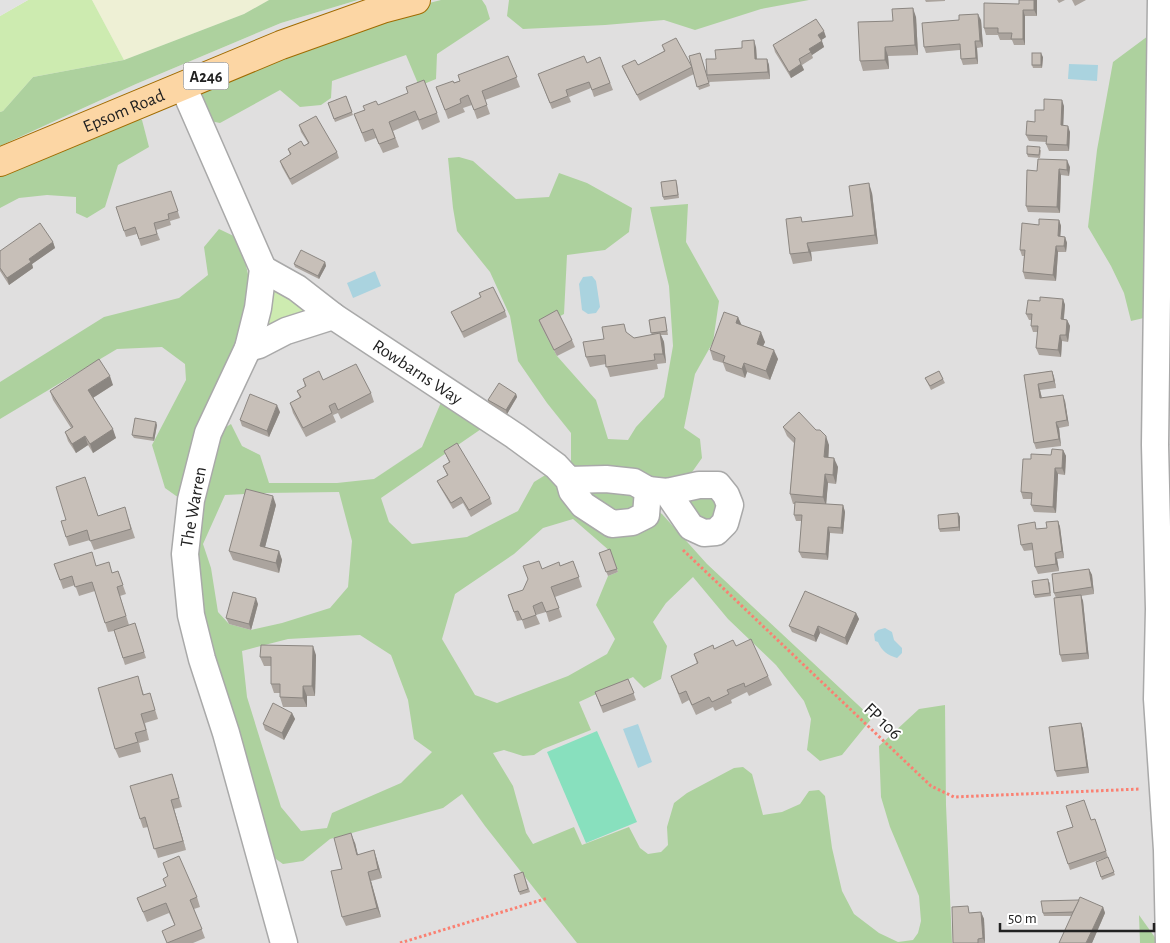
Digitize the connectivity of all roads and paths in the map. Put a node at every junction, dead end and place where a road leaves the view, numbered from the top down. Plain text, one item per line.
1 (416, 0) edge
2 (1161, 0) edge
3 (183, 86) junction
4 (0, 162) edge
5 (263, 269) junction
6 (333, 316) junction
7 (248, 348) junction
8 (569, 480) junction
9 (676, 544) dead end
10 (1163, 787) junction
11 (548, 898) dead end
12 (284, 943) edge
13 (400, 943) edge
14 (1169, 943) edge

1 - 3 main road, Epsom Road / A246
2 - 10 street
3 - 4 main road, Epsom Road / A246
3 - 5 street
5 - 6 street, Rowbarns Way
5 - 7 street, The Warren
6 - 7 street
6 - 8 street, Rowbarns Way
7 - 12 street, The Warren
8 - 8 street, Rowbarns Way
9 - 10 path, FP 106
10 - 14 street
11 - 13 path

